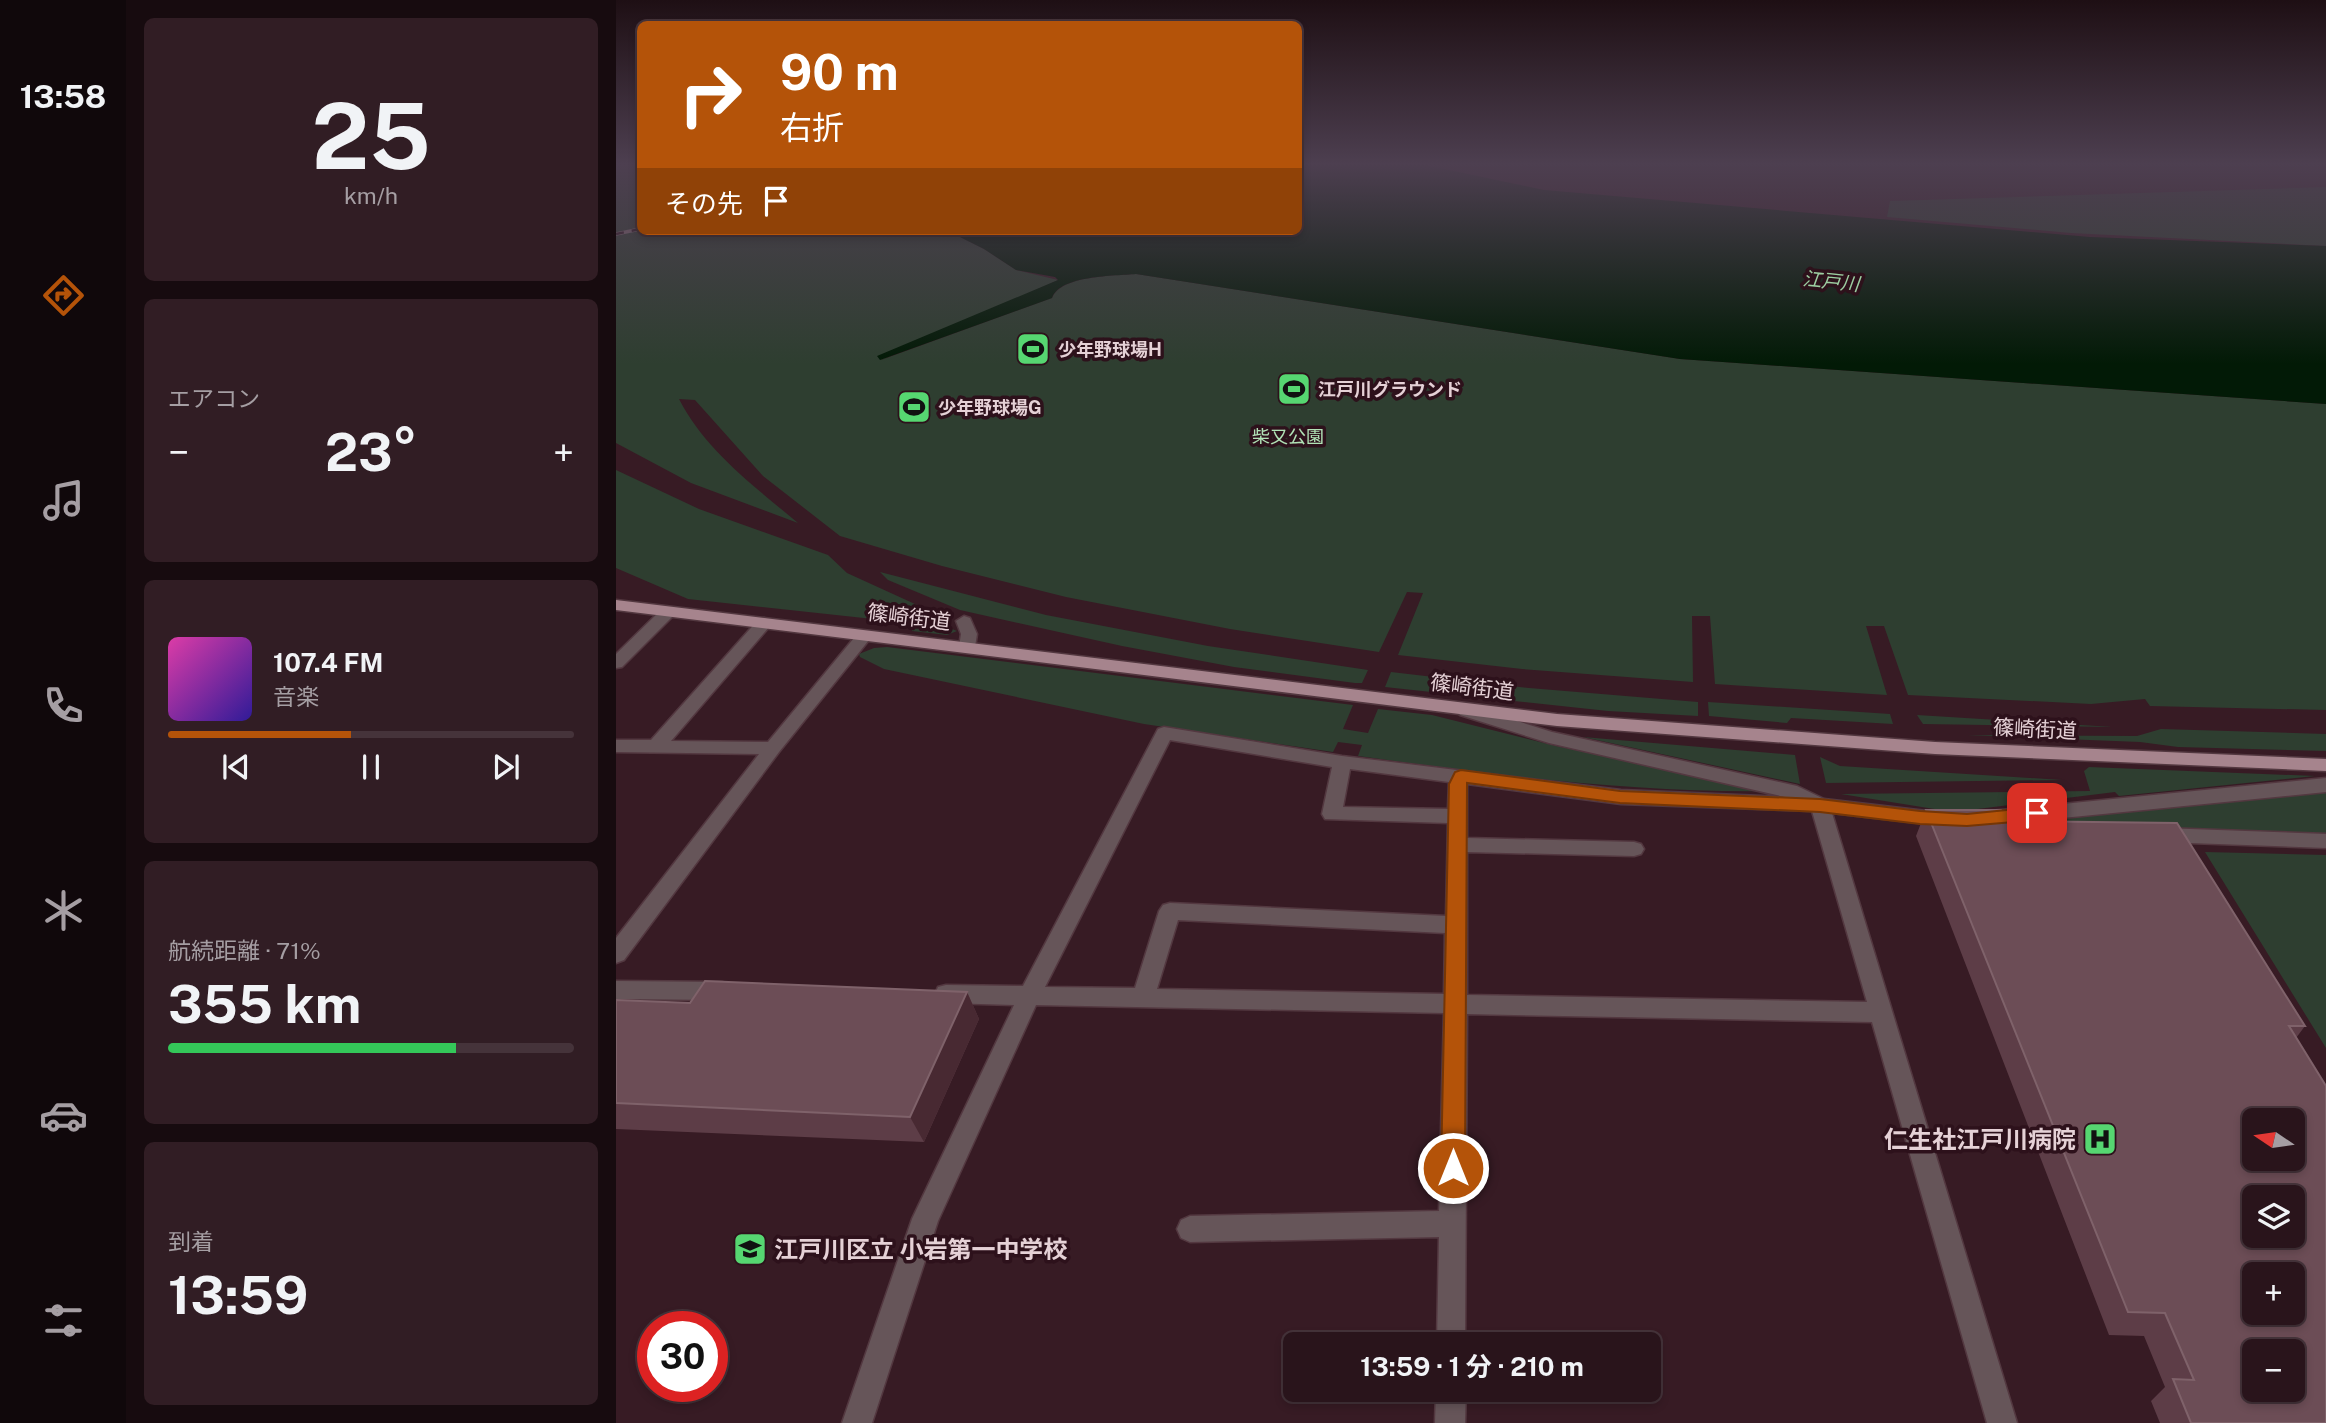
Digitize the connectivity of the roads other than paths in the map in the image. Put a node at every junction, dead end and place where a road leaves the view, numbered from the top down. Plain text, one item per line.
1 (616, 605) edge
2 (668, 612) junction
3 (964, 621) dead end
4 (764, 624) junction
5 (865, 635) junction
6 (967, 647) junction
7 (616, 663) edge
8 (1461, 709) junction
9 (616, 746) edge
10 (656, 746) junction
11 (774, 748) junction
12 (1342, 762) junction
13 (2326, 765) edge
14 (1461, 776) junction
15 (2326, 785) edge
16 (1820, 805) junction
17 (1457, 816) junction
18 (1967, 820) junction
19 (2067, 830) edge
20 (2146, 834) edge
21 (2326, 841) edge
22 (1458, 845) junction
23 (1634, 849) dead end
24 (1455, 925) junction
25 (616, 954) edge
26 (616, 990) edge
27 (748, 992) edge
28 (921, 994) edge
29 (1029, 996) junction
30 (1143, 998) junction
31 (1454, 1003) junction
32 (1880, 1012) junction
33 (1452, 1224) junction
34 (1190, 1229) dead end
35 (1451, 1332) edge
36 (1451, 1402) edge
37 (858, 1423) edge
38 (1450, 1423) edge
39 (2002, 1423) edge

1 - 2 main road, 篠崎街道
2 - 4 main road, 篠崎街道
2 - 7 street
3 - 6 street
4 - 5 main road, 篠崎街道
4 - 10 street
5 - 6 main road, 篠崎街道
5 - 11 street
6 - 8 main road, 篠崎街道
8 - 13 main road, 篠崎街道
8 - 16 street
9 - 10 street
10 - 11 street
11 - 25 street
12 - 14 street
12 - 17 street
12 - 29 street
14 - 16 street
14 - 17 street
15 - 18 street
16 - 18 street
16 - 32 street
17 - 22 street
18 - 19 street
20 - 21 street
22 - 23 street
22 - 24 street
24 - 30 street
24 - 31 street
26 - 27 street
28 - 29 street
29 - 30 street
29 - 37 street
30 - 31 street
31 - 32 street
31 - 33 street
32 - 39 street
33 - 34 street
33 - 35 street
36 - 38 street

